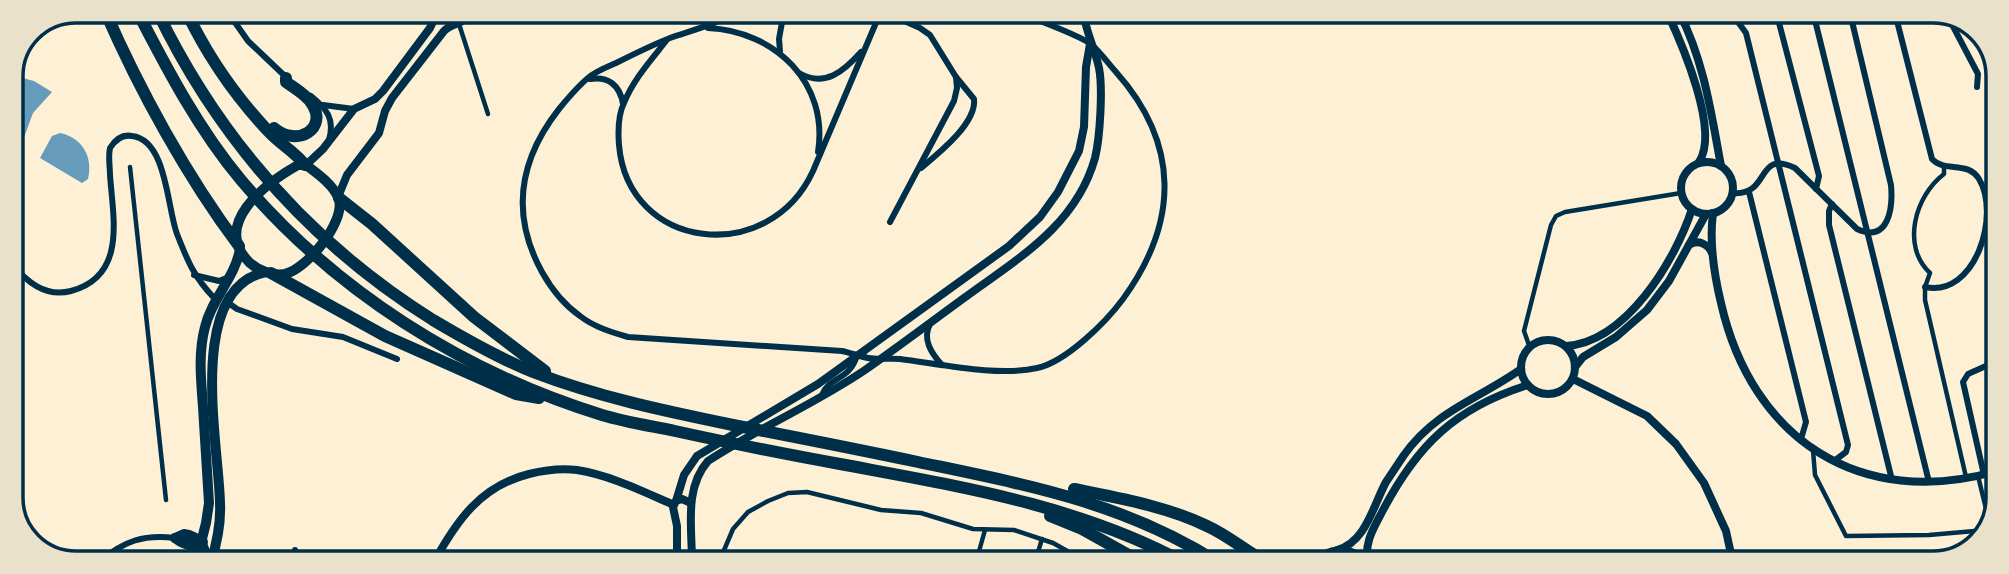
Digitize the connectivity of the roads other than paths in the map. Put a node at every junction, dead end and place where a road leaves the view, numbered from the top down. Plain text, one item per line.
1 (111, 23) edge
2 (144, 23) edge
3 (163, 23) edge
4 (193, 23) edge
5 (235, 23) edge
6 (432, 23) edge
7 (452, 23) edge
8 (717, 23) edge
9 (782, 23) edge
10 (876, 23) edge
11 (908, 23) edge
12 (1043, 23) edge
13 (1085, 23) edge
14 (1672, 23) edge
15 (1739, 23) edge
16 (1779, 23) edge
17 (1816, 23) edge
18 (1853, 23) edge
19 (1897, 23) edge
20 (457, 24) junction
21 (1685, 24) edge
22 (1954, 27) edge
23 (701, 28) junction
24 (667, 39) junction
25 (1090, 44) junction
26 (865, 48) junction
27 (780, 51) junction
28 (797, 71) junction
29 (286, 78) junction
30 (956, 78) junction
31 (582, 83) junction
32 (1977, 87) dead end
33 (235, 91) junction
34 (623, 104) junction
35 (323, 105) junction
36 (364, 106) junction
37 (354, 109) junction
38 (488, 114) dead end
39 (382, 123) junction
40 (329, 141) junction
41 (1699, 162) junction
42 (1778, 163) junction
43 (306, 165) junction
44 (1944, 165) junction
45 (1721, 166) junction
46 (130, 167) dead end
47 (813, 171) junction
48 (917, 171) junction
49 (1816, 189) junction
50 (1749, 192) junction
51 (1681, 193) junction
52 (1733, 193) junction
53 (339, 198) junction
54 (1832, 204) junction
55 (1692, 209) junction
56 (1709, 214) junction
57 (890, 222) dead end
58 (1867, 232) junction
59 (1689, 245) junction
60 (239, 248) junction
61 (1713, 256) junction
62 (268, 273) junction
63 (194, 275) junction
64 (229, 277) junction
65 (23, 278) edge
66 (1925, 287) junction
67 (215, 299) junction
68 (227, 302) junction
69 (931, 321) junction
70 (1566, 346) junction
71 (1530, 348) junction
72 (857, 355) junction
73 (397, 359) dead end
74 (879, 359) junction
75 (942, 365) junction
76 (1986, 366) edge
77 (1575, 367) junction
78 (1521, 369) junction
79 (865, 370) junction
80 (1573, 379) junction
81 (560, 382) junction
82 (1528, 385) junction
83 (821, 395) junction
84 (564, 402) junction
85 (1801, 439) junction
86 (1812, 449) junction
87 (1833, 461) junction
88 (1986, 474) edge
89 (1981, 475) junction
90 (1966, 478) junction
91 (1892, 480) junction
92 (1929, 482) junction
93 (1050, 490) junction
94 (166, 500) dead end
95 (1014, 501) junction
96 (1986, 501) edge
97 (675, 503) junction
98 (691, 503) junction
99 (207, 513) junction
100 (692, 514) junction
101 (220, 515) junction
102 (675, 516) junction
103 (985, 530) junction
104 (1975, 531) edge
105 (180, 538) junction
106 (1042, 539) junction
107 (201, 543) junction
108 (1336, 550) junction
109 (116, 551) edge
110 (189, 551) edge
111 (198, 551) edge
112 (205, 551) edge
113 (214, 551) edge
114 (440, 551) edge
115 (677, 551) edge
116 (692, 551) edge
117 (724, 551) edge
118 (979, 551) edge
119 (1038, 551) edge
120 (1065, 551) edge
121 (1122, 551) edge
122 (1163, 551) edge
123 (1198, 551) edge
124 (1249, 551) edge
125 (1332, 551) edge
126 (1341, 551) edge
127 (1366, 551) edge
128 (1730, 551) edge

1 - 60 highway
2 - 84 highway
3 - 81 highway
4 - 33 highway
5 - 29 street
6 - 36 street
7 - 20 street
8 - 23 street
9 - 27 street
10 - 26 street
11 - 30 street
12 - 25 street
13 - 25 street
14 - 41 street
15 - 42 street
16 - 49 street
17 - 58 street
18 - 58 street
19 - 44 street
20 - 38 street
20 - 39 street
21 - 45 street
22 - 32 street
23 - 24 street
23 - 27 street
24 - 31 street
24 - 34 street
25 - 69 street
25 - 72 street
25 - 75 street
26 - 28 street
26 - 47 street
27 - 28 street
28 - 47 street
29 - 33 highway
29 - 35 street
30 - 48 street
30 - 48 street
31 - 34 street
31 - 72 street
33 - 43 highway
34 - 47 street
35 - 37 street
35 - 40 street
36 - 37 street
36 - 39 street
37 - 40 street
39 - 53 street
40 - 43 street
41 - 45 street
41 - 51 street
42 - 49 street
42 - 50 street
42 - 87 street
43 - 53 main road
43 - 60 main road
44 - 66 street
44 - 66 street
45 - 52 street
46 - 94 street
48 - 57 street
49 - 54 street
50 - 52 street
50 - 85 street
51 - 55 street
51 - 71 street
52 - 56 street
53 - 62 main road
53 - 81 highway
54 - 58 street
54 - 91 street
55 - 56 street
55 - 70 street
56 - 59 street
56 - 61 street
58 - 92 street
59 - 61 street
59 - 77 street
60 - 62 main road
60 - 64 main road
61 - 85 street
62 - 68 main road
62 - 84 highway
63 - 64 street
63 - 65 street
63 - 67 street
64 - 67 main road
66 - 90 street
67 - 99 main road
68 - 73 street
68 - 101 main road
69 - 74 street
69 - 75 street
70 - 71 street
70 - 77 street
71 - 78 street
72 - 74 street
72 - 79 street
72 - 83 street
72 - 97 street
74 - 75 street
74 - 79 street
76 - 89 street
77 - 80 street
78 - 82 street
78 - 108 street
79 - 83 street
80 - 82 street
80 - 128 street
81 - 93 highway
82 - 127 street
83 - 98 street
84 - 95 highway
85 - 86 street
86 - 87 street
86 - 104 street
87 - 91 street
88 - 89 street
89 - 90 street
89 - 96 street
90 - 92 street
91 - 92 street
93 - 123 highway
93 - 124 highway
95 - 121 highway
95 - 122 highway
97 - 98 street
97 - 102 street
97 - 114 street
98 - 100 street
99 - 105 main road
99 - 107 main road
100 - 102 street
100 - 116 street
101 - 107 main road
101 - 113 main road
102 - 115 street
103 - 106 street
103 - 117 street
103 - 118 street
105 - 107 main road
105 - 109 street
105 - 110 main road
106 - 119 street
106 - 120 street
107 - 111 main road
107 - 112 main road
108 - 125 main road
108 - 126 main road

